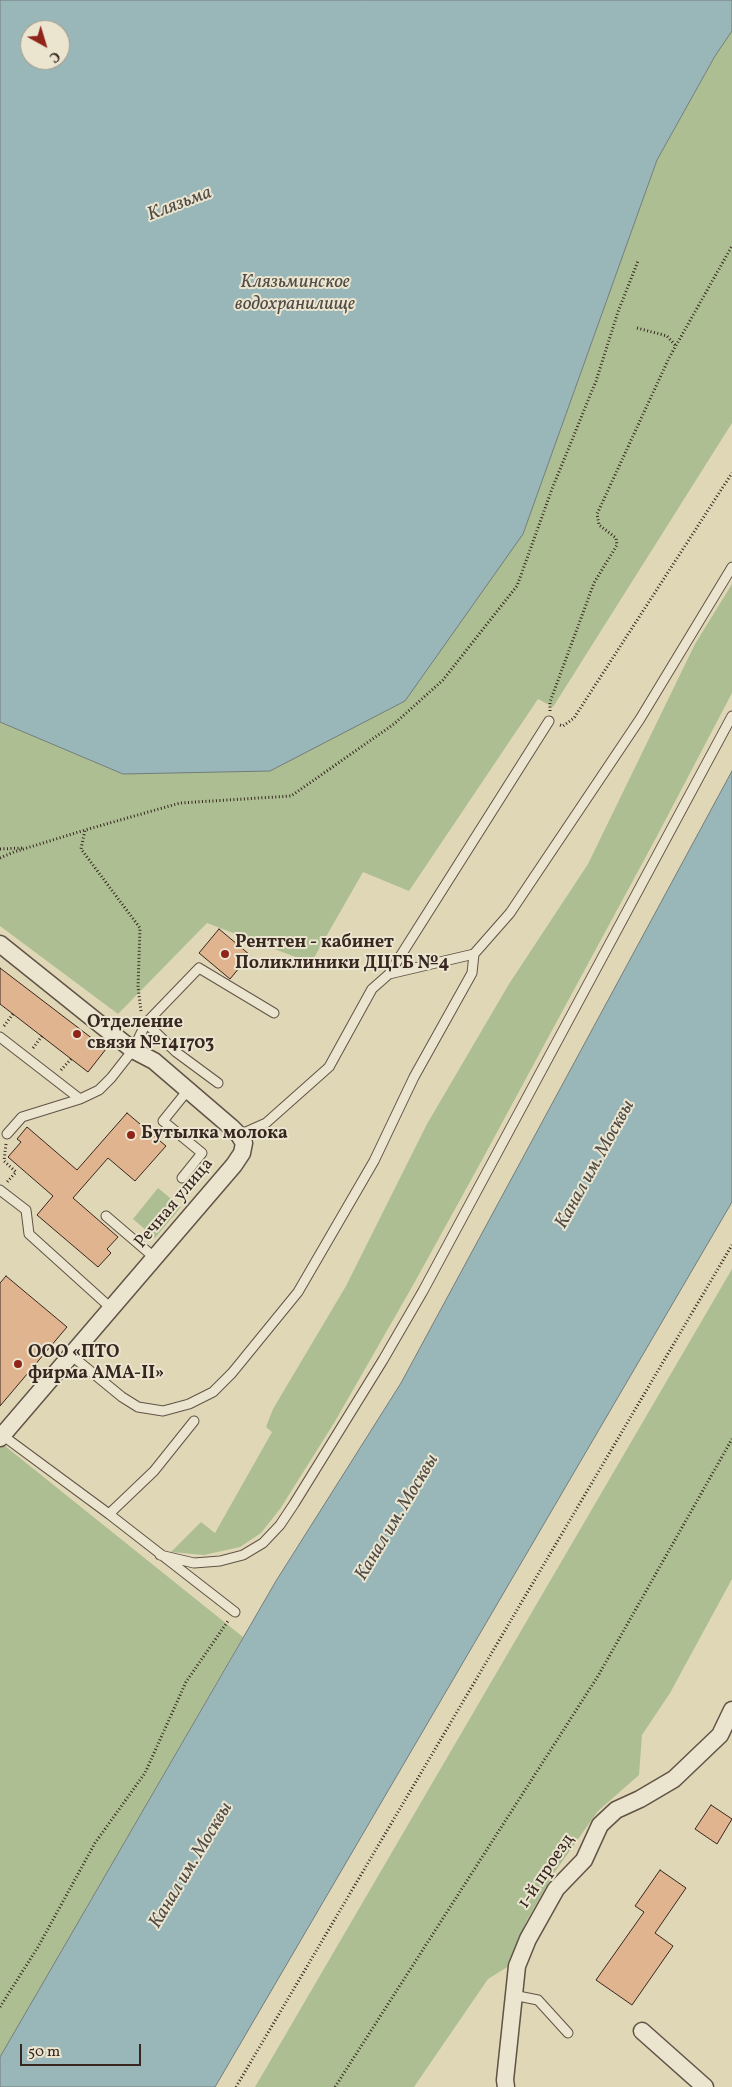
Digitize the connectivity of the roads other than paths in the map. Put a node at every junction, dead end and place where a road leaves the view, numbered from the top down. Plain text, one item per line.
1 (732, 567) edge
2 (732, 716) edge
3 (549, 721) road end
4 (0, 944) edge
5 (474, 954) junction
6 (389, 974) junction
7 (274, 1013) dead end
8 (146, 1024) junction
9 (0, 1037) edge
10 (133, 1050) junction
11 (218, 1083) dead end
12 (188, 1090) junction
13 (80, 1099) junction
14 (7, 1134) road end
15 (239, 1135) junction
16 (182, 1178) dead end
17 (1, 1190) edge
18 (106, 1216) dead end
19 (155, 1258) junction
20 (112, 1309) junction
21 (72, 1356) junction
22 (194, 1421) dead end
23 (1, 1436) edge
24 (109, 1514) junction
25 (160, 1555) junction
26 (235, 1612) road end
27 (732, 1710) edge
28 (513, 1995) junction
29 (642, 2030) dead end
30 (568, 2033) dead end
31 (506, 2087) edge
32 (705, 2087) edge

1 - 5 lane
2 - 25 lane
3 - 6 lane
4 - 10 street
5 - 6 lane
5 - 21 lane
6 - 15 lane
7 - 8 lane
8 - 10 lane
8 - 11 lane
9 - 13 lane
10 - 12 street
10 - 13 lane
12 - 15 street
12 - 16 lane
13 - 14 lane
15 - 19 street, Речная улица
17 - 20 lane
18 - 19 lane
19 - 20 street, Речная улица
20 - 21 street, Речная улица
21 - 23 street, Речная улица
22 - 24 lane
23 - 24 lane
24 - 25 lane
25 - 26 lane
27 - 28 street, 1-й проезд
28 - 30 lane
28 - 31 street, 1-й проезд
29 - 32 street

